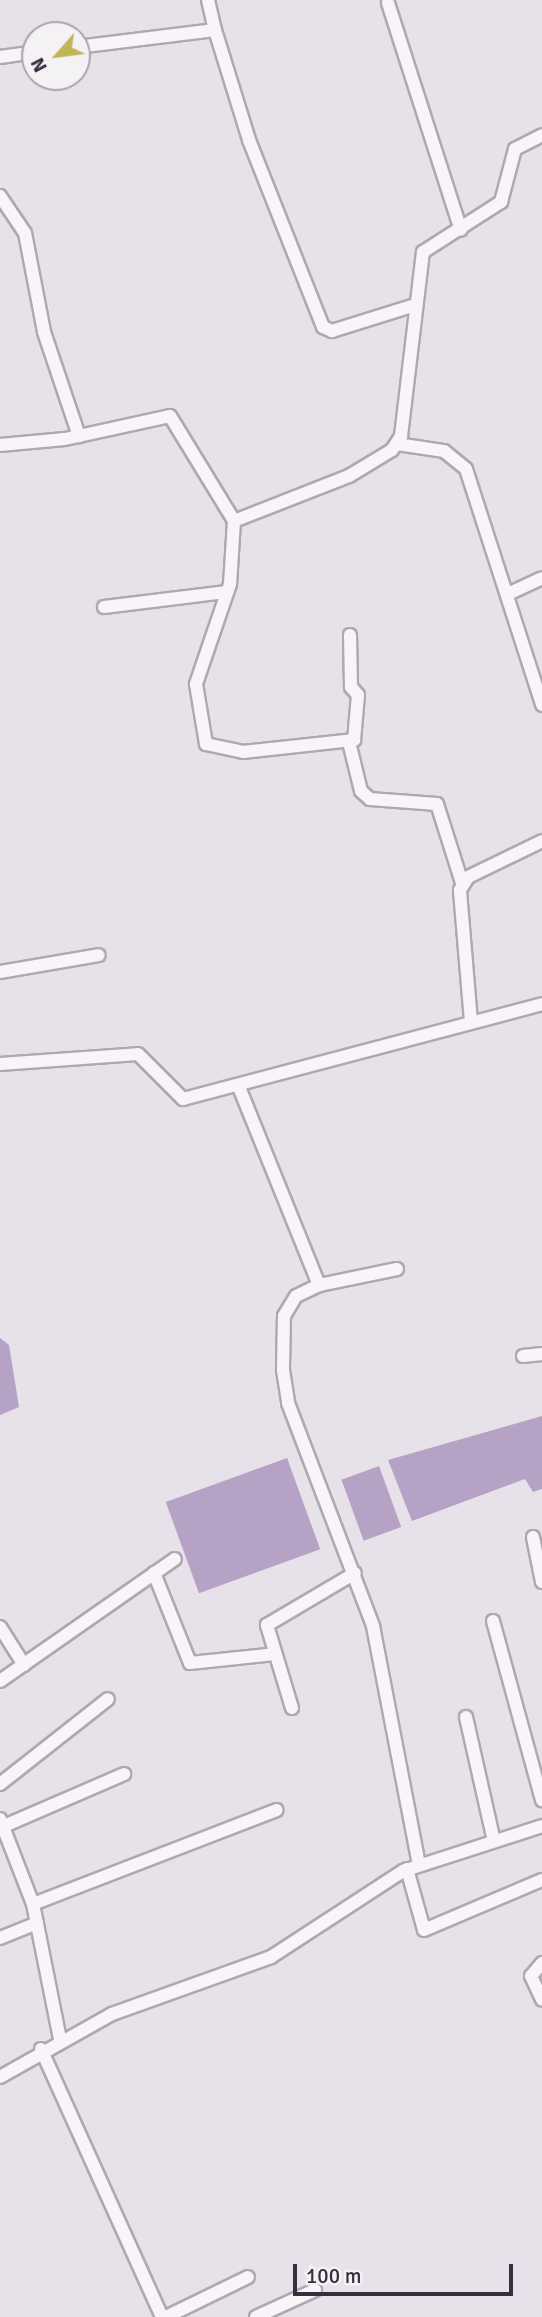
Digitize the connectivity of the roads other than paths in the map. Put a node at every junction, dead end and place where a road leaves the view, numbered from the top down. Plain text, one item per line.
1 (208, 0) edge
2 (388, 3) dead end
3 (215, 30) junction
4 (91, 45) edge
5 (21, 54) edge
6 (0, 57) edge
7 (542, 135) edge
8 (0, 196) edge
9 (461, 230) junction
10 (415, 305) junction
11 (79, 436) junction
12 (397, 444) junction
13 (0, 445) edge
14 (234, 521) junction
15 (542, 578) edge
16 (227, 592) junction
17 (510, 593) junction
18 (104, 607) dead end
19 (349, 635) dead end
20 (542, 705) edge
21 (349, 742) junction
22 (542, 841) edge
23 (462, 883) junction
24 (99, 955) dead end
25 (0, 972) edge
26 (542, 1004) edge
27 (471, 1022) junction
28 (0, 1064) edge
29 (239, 1087) junction
30 (397, 1269) dead end
31 (319, 1285) junction
32 (542, 1354) edge
33 (523, 1356) dead end
34 (533, 1537) dead end
35 (175, 1559) dead end
36 (154, 1573) junction
37 (355, 1573) junction
38 (542, 1582) edge
39 (493, 1621) dead end
40 (0, 1627) edge
41 (275, 1654) junction
42 (24, 1665) junction
43 (0, 1681) edge
44 (108, 1699) dead end
45 (292, 1707) dead end
46 (466, 1717) dead end
47 (124, 1774) dead end
48 (0, 1784) edge
49 (542, 1800) edge
50 (277, 1810) dead end
51 (2, 1823) edge
52 (542, 1826) edge
53 (494, 1841) junction
54 (413, 1866) junction
55 (542, 1880) edge
56 (33, 1904) junction
57 (37, 1923) junction
58 (0, 1938) edge
59 (542, 1963) edge
60 (542, 2000) edge
61 (60, 2039) junction
62 (41, 2049) junction
63 (0, 2077) edge
64 (248, 2277) dead end
65 (315, 2290) dead end
66 (164, 2317) edge
67 (256, 2317) edge

1 - 3 street
2 - 9 street
3 - 4 street
3 - 10 street
5 - 6 street
7 - 9 street
8 - 11 street
9 - 10 street
10 - 12 street
11 - 13 street
11 - 14 street
12 - 14 street
12 - 17 street
14 - 16 street
15 - 17 street
16 - 18 street
16 - 21 street
17 - 20 street
19 - 21 street
21 - 23 street
22 - 23 street
23 - 27 street
24 - 25 street
26 - 27 street
27 - 29 street
28 - 29 street
29 - 31 street
30 - 31 street
31 - 37 street
32 - 33 street
34 - 38 street
35 - 36 street
36 - 41 street
36 - 42 street
37 - 41 street
37 - 54 street
39 - 49 street
40 - 42 street
41 - 45 street
42 - 43 street
44 - 48 street
46 - 53 street
47 - 51 street
50 - 56 street
51 - 56 street
52 - 53 street
53 - 54 street
54 - 55 street
54 - 61 street
56 - 57 street
57 - 58 street
57 - 61 street
59 - 60 street
61 - 62 street
62 - 63 street
62 - 66 street
64 - 66 street
65 - 67 street

